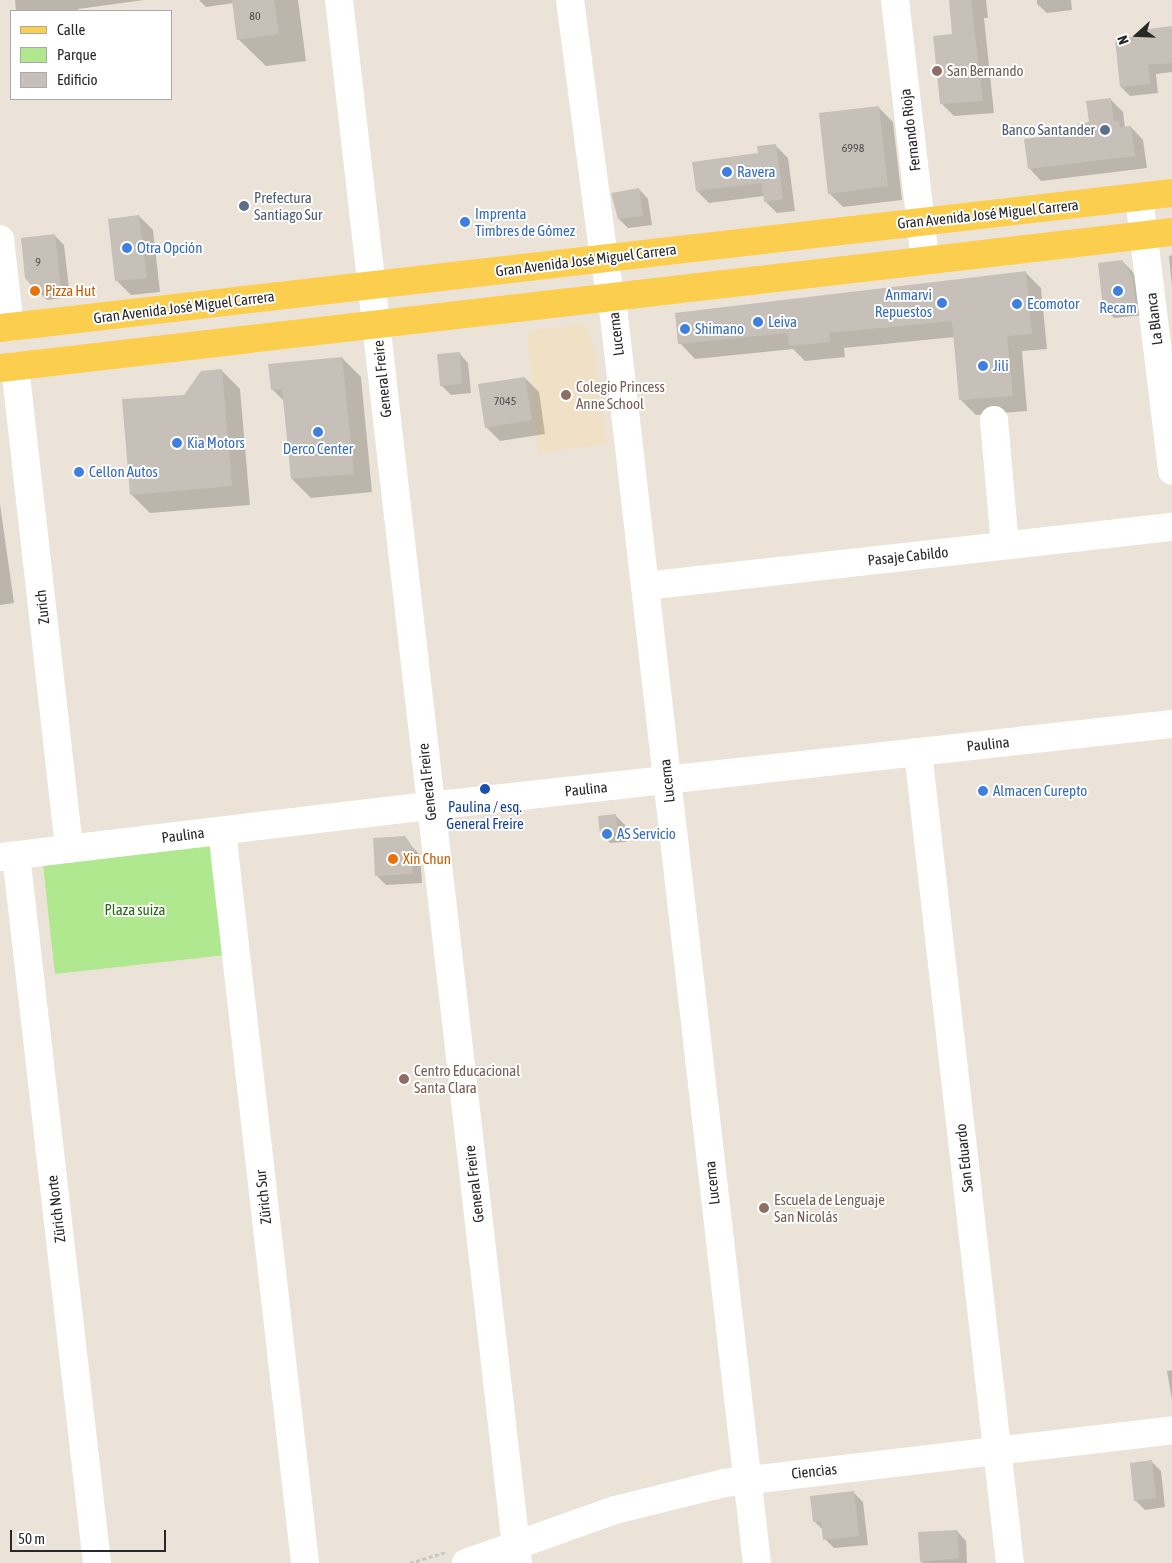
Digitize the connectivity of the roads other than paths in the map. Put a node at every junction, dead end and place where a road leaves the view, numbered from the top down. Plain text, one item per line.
1 (339, 0) edge
2 (570, 0) edge
3 (895, 0) edge
4 (1172, 193) edge
5 (1139, 197) junction
6 (921, 222) junction
7 (1172, 232) edge
8 (1144, 236) junction
9 (0, 239) edge
10 (604, 258) junction
11 (925, 260) junction
12 (371, 284) junction
13 (612, 297) junction
14 (376, 324) junction
15 (5, 328) edge
16 (7, 367) edge
17 (994, 420) dead end
18 (1172, 470) edge
19 (1172, 527) edge
20 (1005, 546) junction
21 (645, 586) junction
22 (1172, 724) edge
23 (918, 752) junction
24 (667, 780) junction
25 (430, 806) junction
26 (222, 831) junction
27 (69, 849) junction
28 (8, 856) edge
29 (1172, 1430) edge
30 (997, 1450) junction
31 (747, 1479) junction
32 (517, 1554) edge
33 (97, 1563) edge
34 (305, 1563) edge
35 (466, 1563) edge
36 (757, 1563) edge
37 (1010, 1563) edge

1 - 12 street, General Freire
2 - 10 street, Lucerna
3 - 6 street, Fernando Rioja
4 - 5 main road, Gran Avenida José Miguel Carrera
5 - 6 main road, Gran Avenida José Miguel Carrera
5 - 8 street, La Blanca
6 - 10 main road, Gran Avenida José Miguel Carrera
6 - 11 street, Fernando Rioja
7 - 8 main road
8 - 11 main road
8 - 18 street, La Blanca
9 - 15 street
10 - 12 main road, Gran Avenida José Miguel Carrera
10 - 13 street, Lucerna
11 - 13 main road
12 - 14 street, General Freire
12 - 15 main road, Gran Avenida José Miguel Carrera
13 - 14 main road
13 - 21 street, Lucerna
14 - 16 main road
14 - 25 street, General Freire
16 - 27 street, Zurich
17 - 20 street
19 - 20 street, Pasaje Cabildo
20 - 21 street, Pasaje Cabildo
21 - 24 street, Lucerna
22 - 23 street, Paulina
23 - 24 street, Paulina
23 - 30 street, San Eduardo
24 - 25 street, Paulina
24 - 31 street, Lucerna
25 - 26 street, Paulina
25 - 32 street, General Freire
26 - 27 street, Paulina
26 - 34 street, Zürich Sur
27 - 28 street, Paulina
28 - 33 street, Zürich Norte
29 - 30 street, Ciencias
30 - 31 street, Ciencias
30 - 37 street, San Eduardo
31 - 32 street, Ciencias
31 - 36 street, Lucerna
32 - 35 street, Ciencias

